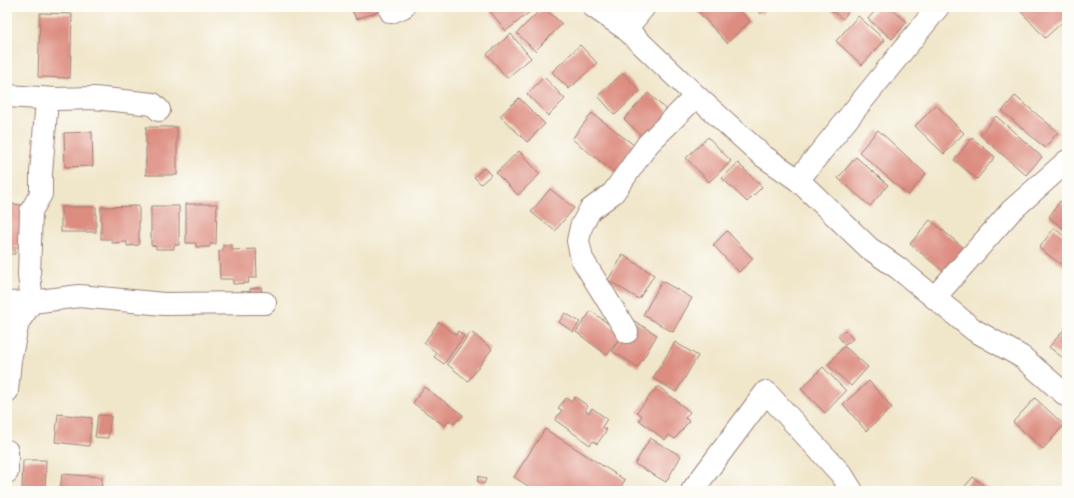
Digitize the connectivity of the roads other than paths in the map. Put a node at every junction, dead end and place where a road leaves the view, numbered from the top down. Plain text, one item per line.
1 (594, 7) edge
2 (644, 7) edge
3 (938, 7) edge
4 (626, 29) junction
5 (7, 96) edge
6 (696, 96) junction
7 (159, 110) dead end
8 (46, 112) dead end
9 (1067, 161) edge
10 (798, 180) junction
11 (935, 297) junction
12 (32, 302) junction
13 (7, 303) edge
14 (265, 303) dead end
15 (627, 332) dead end
16 (7, 391) edge
17 (1067, 396) edge
18 (7, 451) edge
19 (7, 472) edge
20 (692, 491) edge
21 (852, 491) edge

1 - 4 street
2 - 4 street
3 - 10 street
4 - 6 street
5 - 7 street
6 - 10 street
6 - 15 street
8 - 12 street
9 - 11 street
10 - 11 street
11 - 17 street
12 - 13 street
12 - 14 street
12 - 16 street
18 - 19 street
20 - 21 street

